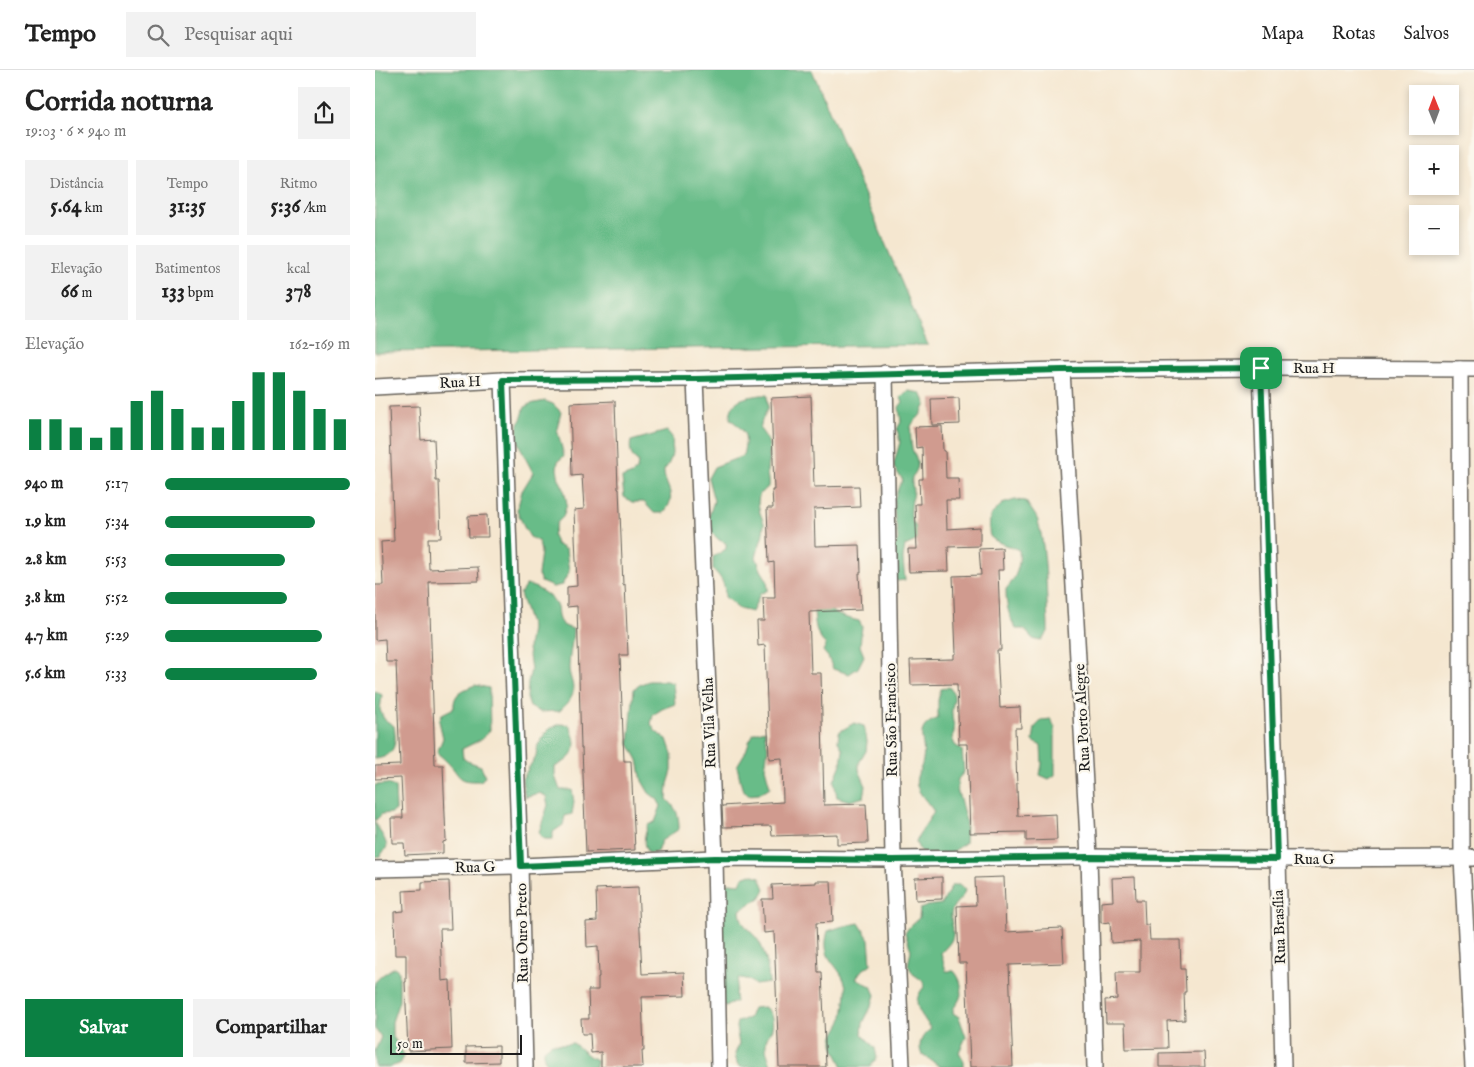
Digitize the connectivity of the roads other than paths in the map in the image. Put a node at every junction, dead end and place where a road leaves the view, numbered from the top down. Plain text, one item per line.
1 (1261, 368) junction
2 (1467, 369) edge
3 (1062, 370) junction
4 (885, 373) junction
5 (695, 379) junction
6 (503, 380) junction
7 (375, 387) edge
8 (1089, 857) junction
9 (715, 858) junction
10 (1468, 858) edge
11 (1277, 859) junction
12 (893, 860) junction
13 (521, 866) junction
14 (375, 869) edge
15 (525, 1067) edge
16 (719, 1067) edge
17 (902, 1067) edge
18 (1095, 1067) edge
19 (1283, 1067) edge
20 (1473, 1067) edge

1 - 2 street, Rua H
1 - 3 street, Rua H
1 - 11 street, Rua Brasília
2 - 10 street
3 - 4 street, Rua H
3 - 8 street, Rua Porto Alegre
4 - 5 street, Rua H
4 - 12 street, Rua São Francisco
5 - 6 street, Rua H
5 - 9 street, Rua Vila Velha
6 - 7 street, Rua H
6 - 13 street, Rua Ouro Preto
8 - 11 street, Rua G
8 - 12 street, Rua G
8 - 18 street, Rua Porto Alegre
9 - 12 street, Rua G
9 - 13 street, Rua G
9 - 16 street, Rua Vila Velha
10 - 11 street, Rua G
10 - 20 street
11 - 19 street, Rua Brasília
12 - 17 street, Rua São Francisco
13 - 14 street, Rua G
13 - 15 street, Rua Ouro Preto

